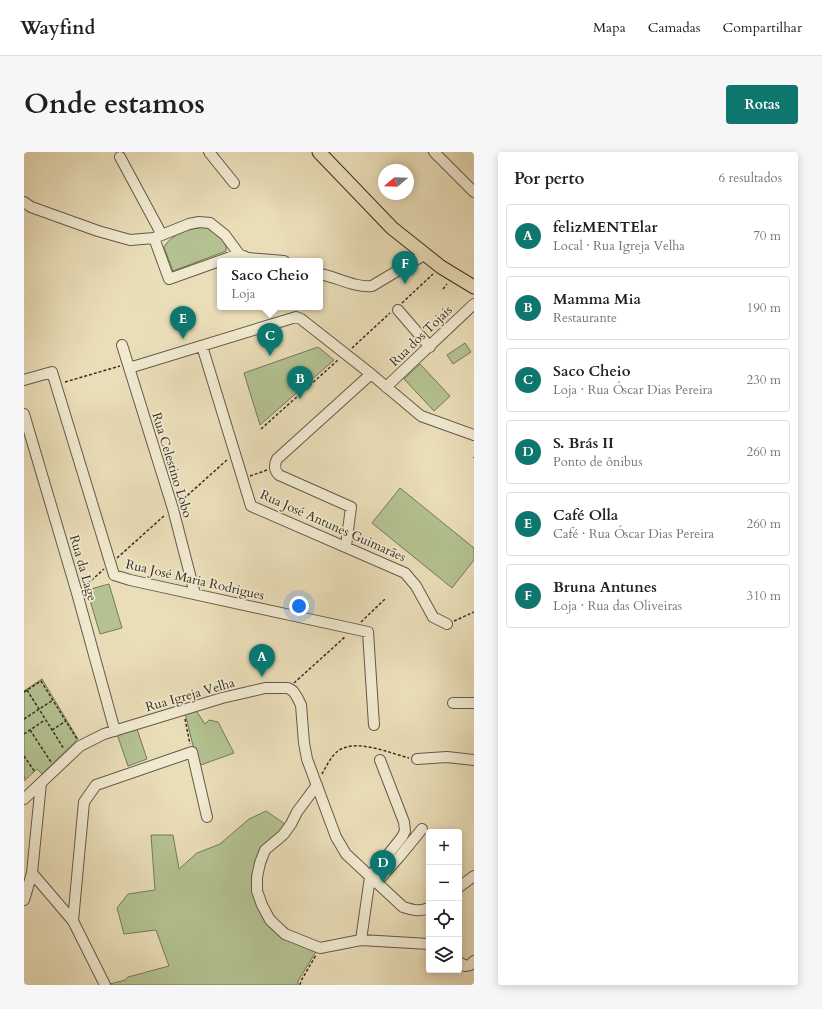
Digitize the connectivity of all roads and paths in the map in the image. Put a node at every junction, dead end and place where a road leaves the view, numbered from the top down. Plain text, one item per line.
1 (209, 152) edge
2 (319, 152) edge
3 (434, 152) edge
4 (120, 157) dead end
5 (234, 183) dead end
6 (474, 192) edge
7 (24, 202) edge
8 (158, 237) junction
9 (239, 254) junction
10 (424, 255) junction
11 (228, 258) edge
12 (248, 258) edge
13 (217, 262) edge
14 (323, 274) edge
15 (447, 284) dead end
16 (474, 287) edge
17 (443, 289) dead end
18 (474, 304) edge
19 (398, 310) dead end
20 (122, 345) dead end
21 (202, 346) junction
22 (430, 347) junction
23 (347, 354) junction
24 (129, 366) junction
25 (372, 374) junction
26 (24, 380) edge
27 (56, 385) junction
28 (386, 386) junction
29 (24, 414) edge
30 (261, 429) dead end
31 (474, 435) edge
32 (235, 453) junction
33 (275, 467) junction
34 (243, 479) junction
35 (173, 509) junction
36 (346, 546) junction
37 (110, 564) junction
38 (77, 593) junction
39 (195, 594) junction
40 (385, 599) dead end
41 (474, 612) edge
42 (447, 624) joint
43 (354, 629) junction
44 (288, 688) junction
45 (27, 690) junction
46 (24, 692) edge
47 (53, 700) junction
48 (453, 703) dead end
49 (474, 703) edge
50 (39, 710) junction
51 (183, 711) junction
52 (24, 719) edge
53 (45, 720) junction
54 (66, 720) junction
55 (374, 725) dead end
56 (30, 730) junction
57 (52, 730) junction
58 (115, 731) junction
59 (24, 734) edge
60 (73, 742) dead end
61 (68, 746) dead end
62 (192, 752) junction
63 (24, 756) edge
64 (49, 759) dead end
65 (417, 759) joint
66 (380, 760) dead end
67 (474, 760) edge
68 (35, 772) dead end
69 (41, 783) junction
70 (316, 784) junction
71 (24, 799) edge
72 (207, 817) dead end
73 (422, 829) dead end
74 (32, 873) junction
75 (474, 876) edge
76 (373, 880) junction
77 (462, 885) edge
78 (24, 900) edge
79 (426, 909) edge
80 (73, 921) junction
81 (362, 940) junction
82 (426, 944) edge
83 (320, 948) junction
84 (474, 961) edge
85 (462, 964) edge
86 (105, 985) edge
87 (300, 985) edge

1 - 5 street
2 - 10 main road
3 - 6 street
4 - 8 street
7 - 8 street
8 - 9 street
8 - 13 street
9 - 11 street
9 - 12 street
10 - 14 street
10 - 16 main road
15 - 17 path
18 - 22 street, Rua dos Tojais
19 - 22 street
20 - 24 street, Rua Celestino Lobo
21 - 23 street
21 - 24 street
21 - 32 street, Rua José Antunes Guimarães
22 - 28 street, Rua dos Tojais
23 - 25 street
23 - 30 path
24 - 27 path
24 - 35 street, Rua Celestino Lobo
25 - 28 street
25 - 33 street
26 - 27 street, Rua José Maria Rodrigues
27 - 37 street, Rua José Maria Rodrigues
28 - 31 street
29 - 38 street, Rua da Lage
32 - 34 street, Rua José Antunes Guimarães
32 - 35 path
33 - 34 path
33 - 36 street
34 - 36 street, Rua José Antunes Guimarães
35 - 37 path
35 - 39 street, Rua Celestino Lobo
36 - 42 street, Rua José Antunes Guimarães
37 - 38 path
37 - 39 street, Rua José Maria Rodrigues
38 - 58 street, Rua da Lage
39 - 43 street, Rua José Maria Rodrigues
40 - 43 path
41 - 42 path
43 - 44 path
43 - 55 street, Rua José Maria Rodrigues
44 - 51 street, Rua Igreja Velha
44 - 70 street
45 - 46 path
45 - 47 path
45 - 50 path
47 - 50 path
47 - 54 path
48 - 49 street
50 - 52 path
50 - 53 path
51 - 58 street, Rua Igreja Velha
51 - 62 path
53 - 56 path
53 - 57 path
54 - 57 path
54 - 60 path
56 - 59 path
56 - 64 path
57 - 61 path
58 - 69 street, Rua Igreja Velha
62 - 72 street
62 - 80 street
63 - 68 path
65 - 67 street
65 - 70 path
66 - 76 street
69 - 71 street, Rua Igreja Velha
69 - 74 street
70 - 76 street
70 - 83 street
73 - 76 street
74 - 78 street
74 - 80 street
75 - 77 street
76 - 79 street
76 - 81 street
80 - 86 street
81 - 82 street
81 - 83 street
83 - 87 path
84 - 85 street

